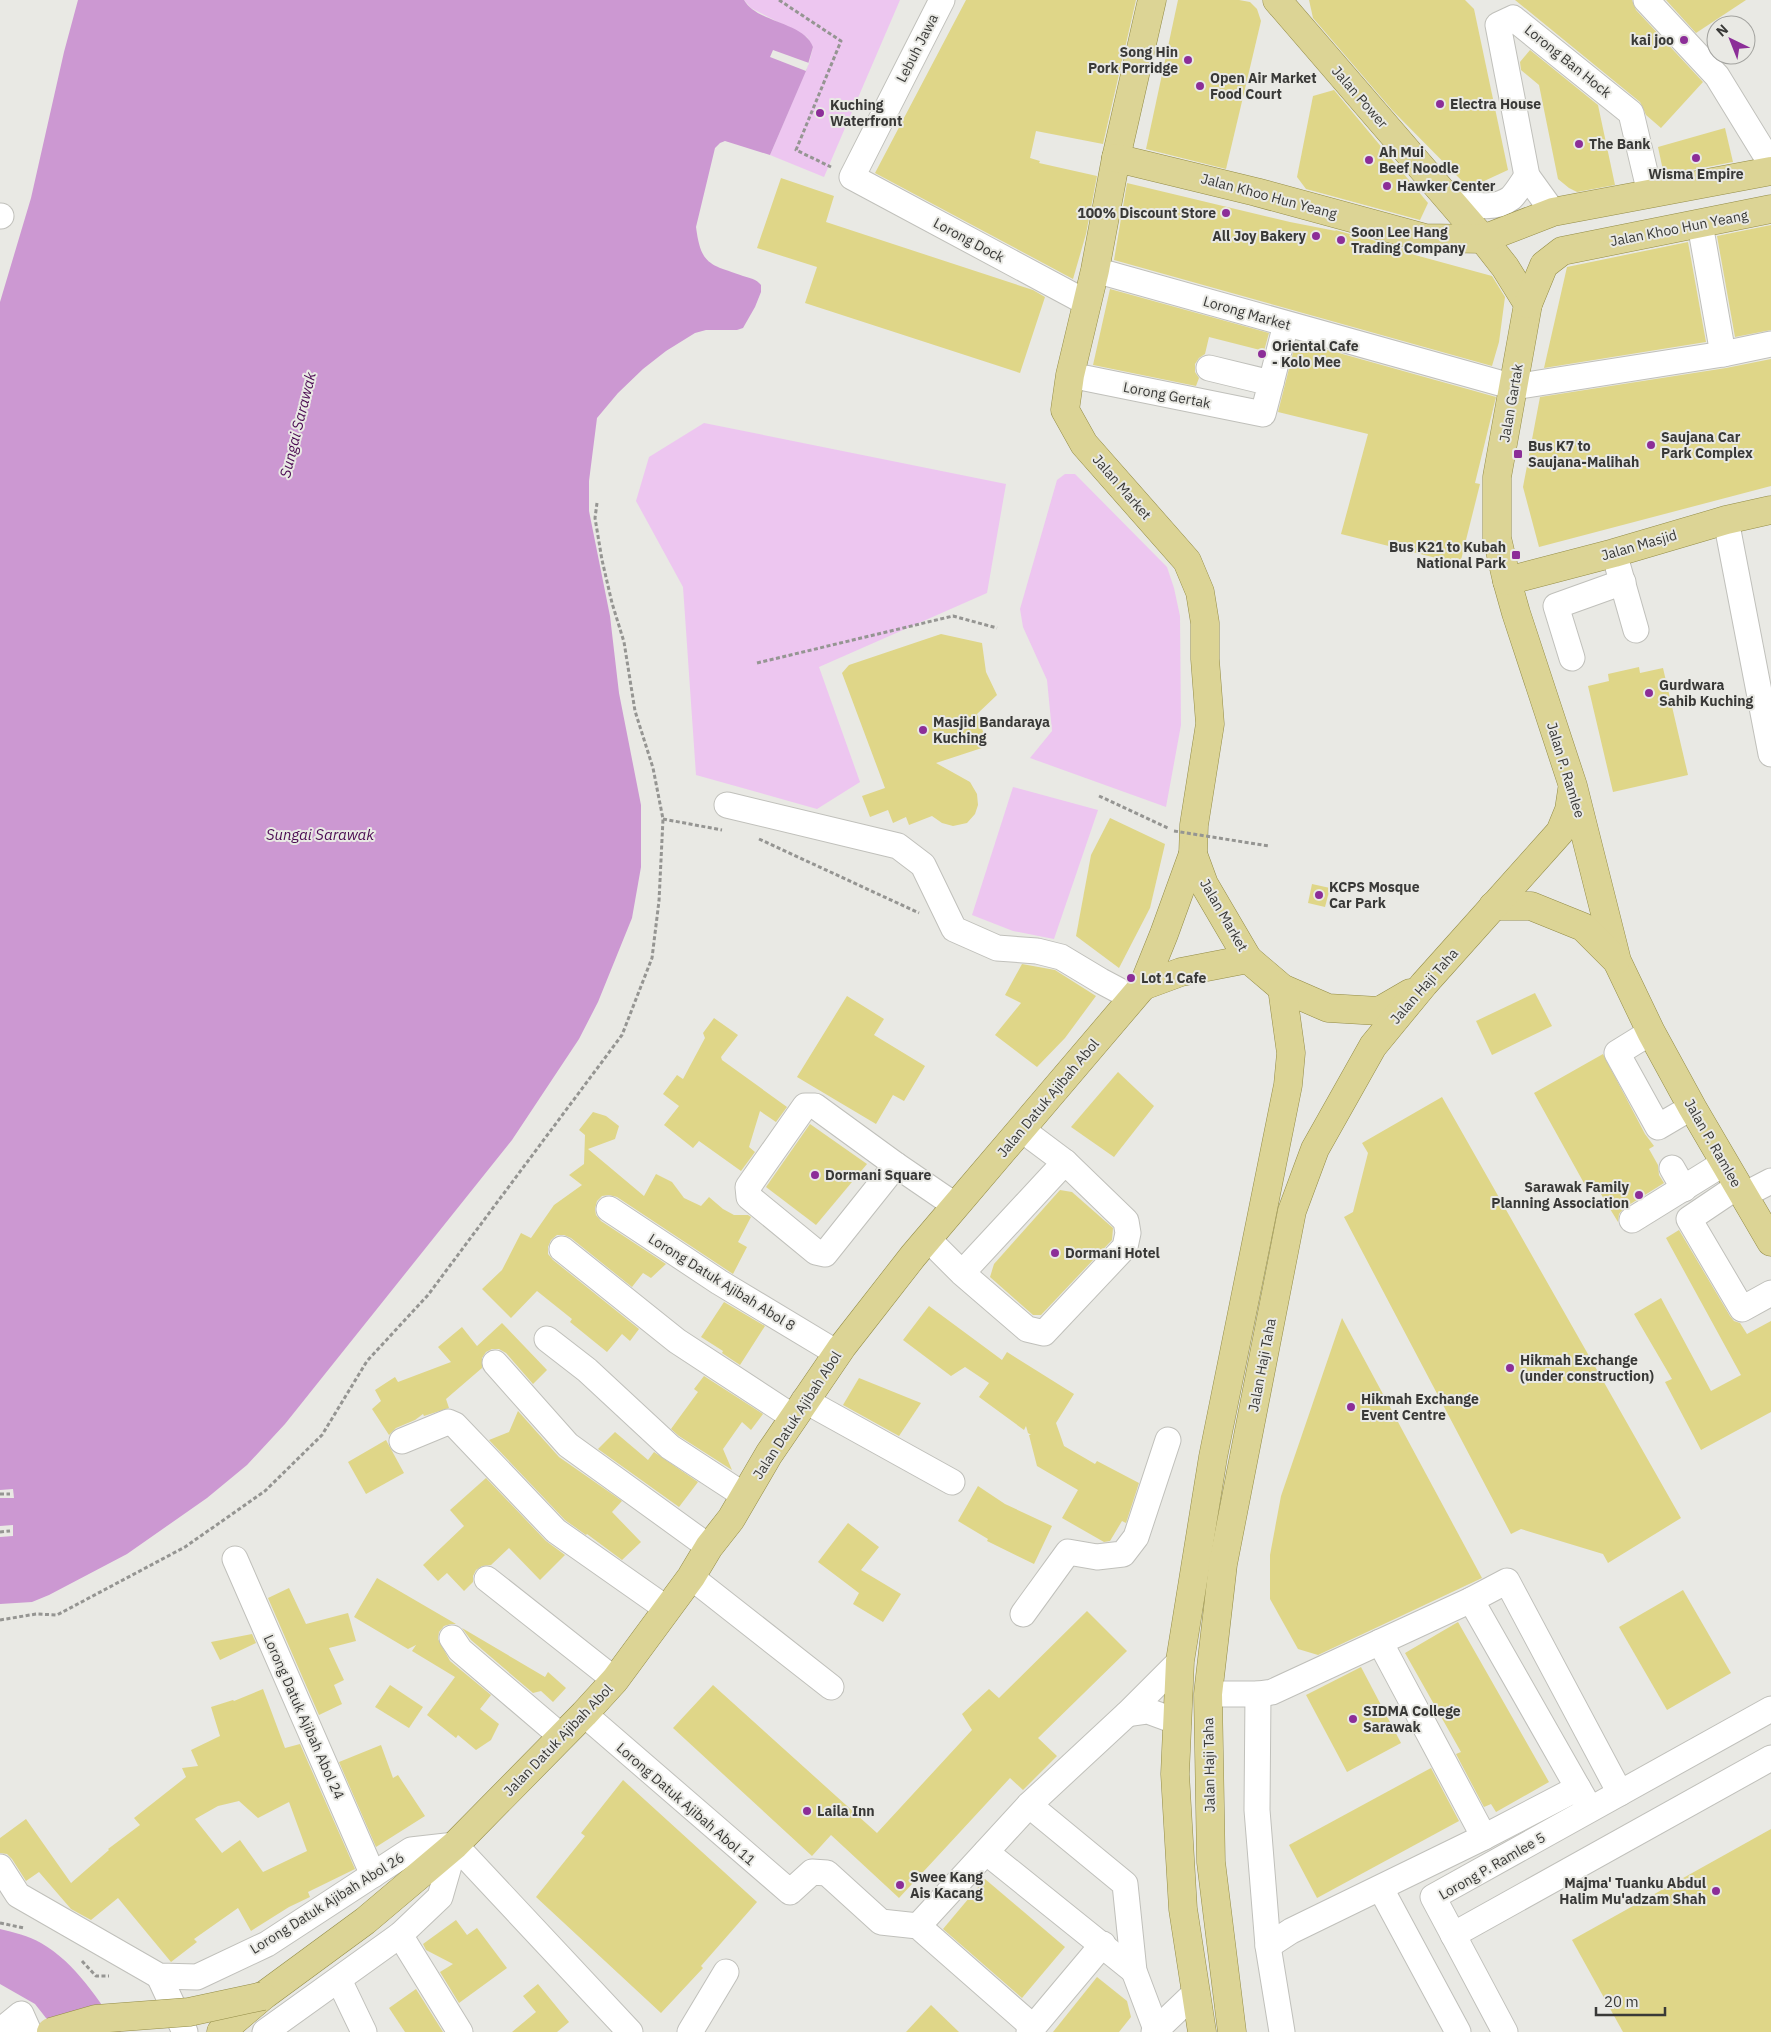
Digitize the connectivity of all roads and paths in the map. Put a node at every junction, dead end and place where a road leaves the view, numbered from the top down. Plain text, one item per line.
1 (779, 0) edge
2 (942, 0) edge
3 (1152, 0) edge
4 (1276, 0) edge
5 (1646, 0) edge
6 (1116, 158) junction
7 (1771, 164) edge
8 (1771, 171) edge
9 (1528, 176) junction
10 (852, 177) junction
11 (1650, 194) junction
12 (1447, 197) junction
13 (1771, 209) edge
14 (1553, 212) junction
15 (1700, 224) junction
16 (1425, 238) junction
17 (1483, 240) junction
18 (1095, 270) junction
19 (1086, 303) junction
20 (1528, 304) junction
21 (1286, 324) junction
22 (1771, 344) edge
23 (1723, 354) junction
24 (1209, 368) dead end
25 (1070, 375) junction
26 (1271, 383) junction
27 (1514, 387) junction
28 (597, 502) dead end
29 (1771, 510) edge
30 (1726, 520) junction
31 (1614, 553) junction
32 (1507, 581) junction
33 (1623, 582) junction
34 (997, 628) dead end
35 (1636, 630) dead end
36 (1572, 658) dead end
37 (757, 663) dead end
38 (1771, 754) edge
39 (1573, 786) junction
40 (1099, 796) dead end
41 (727, 805) dead end
42 (663, 819) junction
43 (725, 831) dead end
44 (752, 836) dead end
45 (1269, 846) dead end
46 (1193, 854) junction
47 (1493, 906) junction
48 (954, 929) junction
49 (1248, 959) junction
50 (1618, 961) junction
51 (1424, 984) junction
52 (1282, 988) junction
53 (1138, 992) junction
54 (1651, 1032) junction
55 (1692, 1107) junction
56 (1021, 1129) junction
57 (1066, 1162) junction
58 (1724, 1163) junction
59 (896, 1165) junction
60 (1771, 1181) edge
61 (1741, 1191) junction
62 (956, 1206) junction
63 (609, 1209) dead end
64 (1632, 1220) dead end
65 (928, 1239) junction
66 (1771, 1242) edge
67 (562, 1249) dead end
68 (962, 1273) junction
69 (1771, 1293) edge
70 (547, 1338) dead end
71 (837, 1353) junction
72 (494, 1363) dead end
73 (799, 1408) junction
74 (1168, 1440) dead end
75 (402, 1441) dead end
76 (952, 1482) dead end
77 (0, 1494) edge
78 (10, 1494) dead end
79 (745, 1496) junction
80 (10, 1531) dead end
81 (0, 1532) edge
82 (709, 1547) junction
83 (235, 1559) dead end
84 (691, 1577) junction
85 (486, 1579) dead end
86 (1471, 1600) junction
87 (667, 1610) junction
88 (1023, 1614) dead end
89 (0, 1620) edge
90 (452, 1638) dead end
91 (1380, 1642) junction
92 (1180, 1661) junction
93 (615, 1680) junction
94 (831, 1687) dead end
95 (1208, 1694) junction
96 (1258, 1694) junction
97 (1771, 1710) edge
98 (584, 1714) junction
99 (1127, 1714) junction
100 (1178, 1722) junction
101 (562, 1737) junction
102 (1771, 1758) edge
103 (1578, 1788) junction
104 (1620, 1793) junction
105 (1029, 1805) junction
106 (1591, 1810) junction
107 (1484, 1837) junction
108 (455, 1845) junction
109 (986, 1852) junction
110 (0, 1867) edge
111 (373, 1875) junction
112 (1381, 1889) junction
113 (918, 1926) junction
114 (1453, 1934) junction
115 (400, 1935) junction
116 (1103, 1944) junction
117 (1268, 1946) junction
118 (1134, 1971) junction
119 (726, 1972) dead end
120 (159, 1976) junction
121 (339, 1980) junction
122 (1196, 1992) junction
123 (263, 1996) junction
124 (1031, 2030) edge
125 (0, 2031) edge
126 (1155, 2031) edge
127 (29, 2032) edge
128 (51, 2032) edge
129 (185, 2032) edge
130 (221, 2032) edge
131 (266, 2032) edge
132 (364, 2032) edge
133 (460, 2032) edge
134 (630, 2032) edge
135 (690, 2032) edge
136 (1202, 2032) edge
137 (1232, 2032) edge
138 (1282, 2032) edge
139 (1458, 2032) edge
140 (1505, 2032) edge

1 - 10 path
2 - 10 street, Lebuh Jawa
3 - 6 main road, Jalan Market
4 - 12 main road, Jalan Power
5 - 7 street
6 - 16 main road, Jalan Khoo Hun Yeang
6 - 18 main road, Jalan Market
8 - 11 main road, Jalan Khoo Hun Yeang
9 - 11 street, Lorong Ban Hock
9 - 12 street
9 - 14 street, Lorong Ban Hock
10 - 19 street, Lorong Dock
11 - 14 main road, Jalan Khoo Hun Yeang
12 - 16 main road
12 - 17 main road, Jalan Power
13 - 15 main road, Jalan Khoo Hun Yeang
14 - 17 main road, Jalan Khoo Hun Yeang
15 - 20 main road, Jalan Khoo Hun Yeang
15 - 23 street
16 - 17 main road, Jalan Khoo Hun Yeang
17 - 20 main road
18 - 19 main road, Jalan Market
18 - 21 street, Lorong Market
19 - 25 main road, Jalan Market
20 - 27 main road, Jalan Gartak
21 - 26 street
21 - 27 street, Lorong Market
22 - 23 street
23 - 27 street
24 - 26 street
25 - 26 street, Lorong Gertak
25 - 46 main road, Jalan Market
27 - 32 main road, Jalan Gartak
28 - 42 path
29 - 30 main road, Jalan Masjid
30 - 31 main road, Jalan Masjid
30 - 38 street
31 - 32 main road, Jalan Masjid
31 - 33 street
32 - 39 main road, Jalan P. Ramlee
33 - 35 street
33 - 36 street
34 - 37 path
39 - 47 main road, Jalan Haji Taha
39 - 50 main road, Jalan P. Ramlee
40 - 45 path, bridge
41 - 48 street
42 - 43 path
42 - 89 path
44 - 48 path
46 - 49 main road, Jalan Market
46 - 53 main road, Jalan Datuk Ajibah Abol
47 - 50 main road, Jalan P. Ramlee
47 - 51 main road, Jalan Haji Taha
48 - 53 street
49 - 52 main road
49 - 53 main road, Jalan Datuk Ajibah Abol
50 - 54 main road, Jalan P. Ramlee
51 - 52 main road
51 - 95 main road, Jalan Haji Taha
52 - 92 main road
53 - 56 main road, Jalan Datuk Ajibah Abol
54 - 55 main road, Jalan P. Ramlee
54 - 55 street
55 - 58 main road, Jalan P. Ramlee
56 - 57 street
56 - 62 main road, Jalan Datuk Ajibah Abol
57 - 68 street
57 - 68 street
58 - 61 main road, Jalan P. Ramlee
58 - 64 street
59 - 59 street
59 - 62 street
60 - 61 street
61 - 66 main road, Jalan P. Ramlee
61 - 69 street
62 - 65 main road, Jalan Datuk Ajibah Abol
63 - 71 street, Lorong Datuk Ajibah Abol 8
65 - 68 street
65 - 71 main road, Jalan Datuk Ajibah Abol
67 - 73 street
70 - 79 street
71 - 73 main road, Jalan Datuk Ajibah Abol
72 - 82 street
73 - 76 street
73 - 79 main road, Jalan Datuk Ajibah Abol
74 - 88 street
75 - 87 street
77 - 78 path
79 - 82 main road, Jalan Datuk Ajibah Abol
80 - 81 path
82 - 84 main road, Jalan Datuk Ajibah Abol
83 - 111 street, Lorong Datuk Ajibah Abol 24
84 - 87 main road, Jalan Datuk Ajibah Abol
84 - 94 street
85 - 93 street
86 - 91 street
86 - 103 street
86 - 104 street
87 - 93 main road, Jalan Datuk Ajibah Abol
90 - 101 street
91 - 96 street
91 - 107 street
92 - 99 street
92 - 100 main road
93 - 98 main road, Jalan Datuk Ajibah Abol
95 - 96 street
95 - 137 main road, Jalan Haji Taha
96 - 117 street
97 - 104 street, Lorong P. Ramlee 5
98 - 101 main road, Jalan Datuk Ajibah Abol
98 - 113 street, Lorong Datuk Ajibah Abol 11
99 - 100 street
99 - 105 street
100 - 122 main road
101 - 108 main road, Jalan Datuk Ajibah Abol
102 - 114 street
103 - 106 street
103 - 107 street
104 - 106 street, Lorong P. Ramlee 5
105 - 109 street
105 - 118 street
106 - 114 street, Lorong P. Ramlee 5
107 - 112 street
108 - 111 street, Lorong Datuk Ajibah Abol 26
108 - 115 street
108 - 123 main road, Jalan Datuk Ajibah Abol
108 - 134 street
109 - 113 street
109 - 116 street
110 - 120 street, Lorong Datuk Ajibah Abol 26
111 - 120 street, Lorong Datuk Ajibah Abol 26
112 - 117 street
112 - 139 street
113 - 124 street
114 - 140 street
115 - 121 street
115 - 133 street
116 - 118 street
116 - 124 street
117 - 138 street
118 - 126 street
119 - 135 street
120 - 129 street
121 - 131 street
121 - 132 street
122 - 126 street
122 - 136 main road
123 - 128 main road, bridge
123 - 130 main road, Jalan Datuk Ajibah Abol
125 - 127 street

